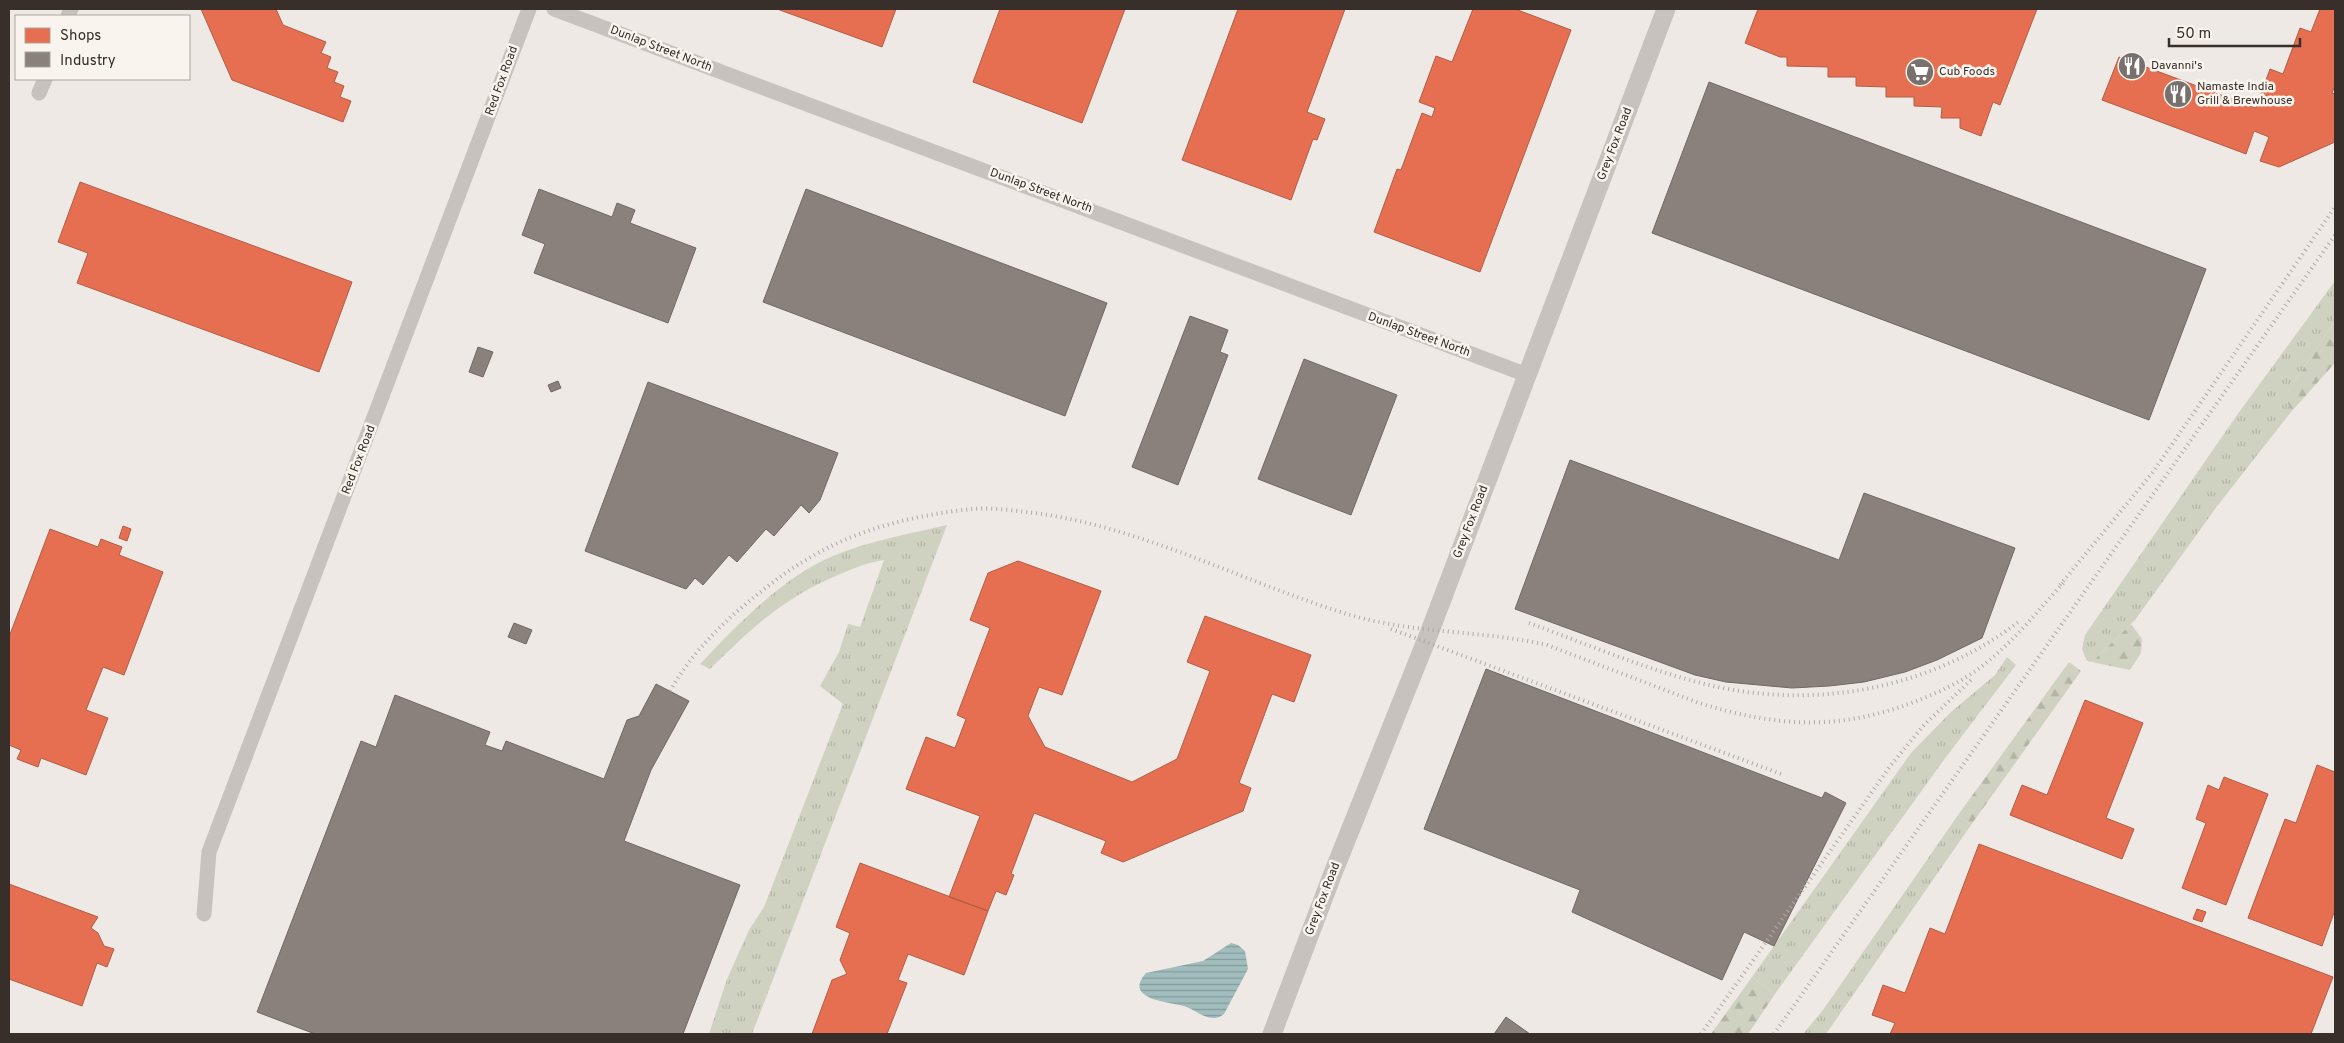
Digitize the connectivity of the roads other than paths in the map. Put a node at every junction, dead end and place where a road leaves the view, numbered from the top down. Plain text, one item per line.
1 (529, 9) edge
2 (554, 9) edge
3 (1666, 9) edge
4 (1527, 375) junction
5 (204, 914) dead end
6 (1272, 1034) edge

1 - 5 street, Red Fox Road
2 - 4 street, Dunlap Street North
3 - 4 street, Grey Fox Road
4 - 6 street, Grey Fox Road

